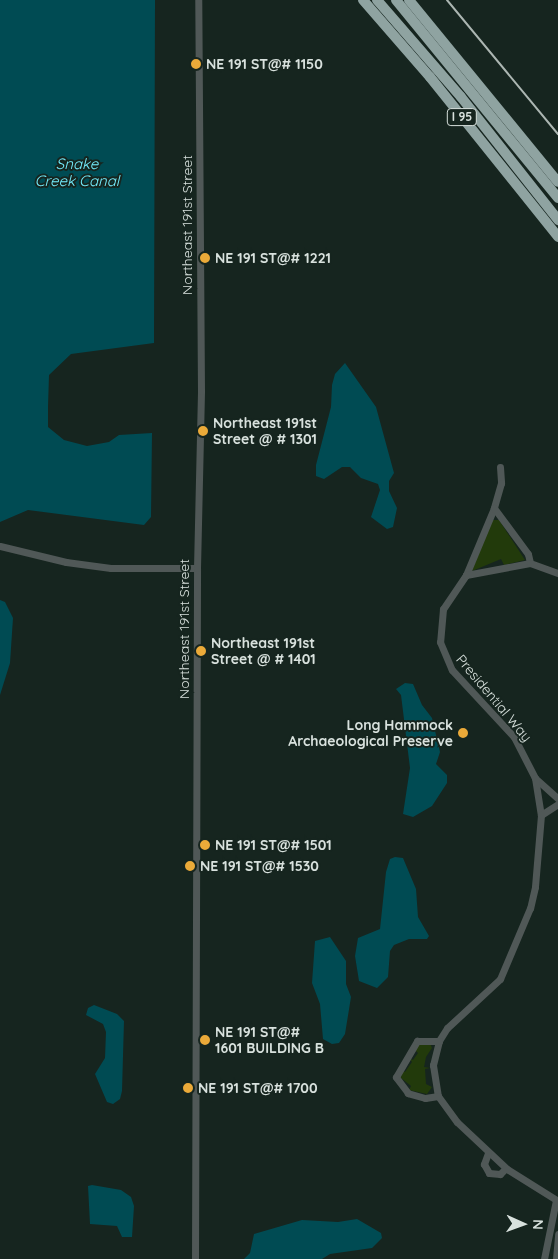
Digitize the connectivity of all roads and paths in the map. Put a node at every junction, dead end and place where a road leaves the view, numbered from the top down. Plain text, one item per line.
1 (198, 0) edge
2 (363, 0) edge
3 (377, 0) edge
4 (396, 0) edge
5 (402, 0) edge
6 (409, 0) edge
7 (501, 110) junction
8 (558, 182) edge
9 (558, 198) edge
10 (558, 220) edge
11 (558, 237) edge
12 (500, 466) dead end
13 (494, 508) junction
14 (0, 546) edge
15 (530, 564) junction
16 (197, 568) junction
17 (558, 573) edge
18 (466, 575) junction
19 (535, 778) junction
20 (558, 799) edge
21 (558, 804) edge
22 (541, 815) junction
23 (439, 1042) junction
24 (438, 1096) junction
25 (488, 1152) junction
26 (506, 1168) junction
27 (557, 1200) edge
28 (557, 1238) edge
29 (545, 1240) junction
30 (195, 1259) edge
31 (544, 1259) edge
32 (556, 1259) edge

1 - 16 street, Northeast 191st Street
2 - 11 highway, I 95
3 - 10 highway
4 - 9 highway
5 - 7 highway
6 - 7 highway, I 95
7 - 8 highway, I 95
12 - 13 street, Presidential Way
13 - 15 street
13 - 18 street, Presidential Way
14 - 16 street
15 - 17 street
15 - 18 street
16 - 30 street, Northeast 191st Street
18 - 19 street, Presidential Way
19 - 20 street, Presidential Way
19 - 22 street, Presidential Way
21 - 22 street
22 - 23 street, Presidential Way
23 - 24 street, Presidential Way
23 - 24 street
24 - 25 street, Presidential Way
25 - 26 street, Presidential Way
25 - 26 street
26 - 27 street, Presidential Way
27 - 29 street
28 - 29 street
28 - 32 street
29 - 31 street

